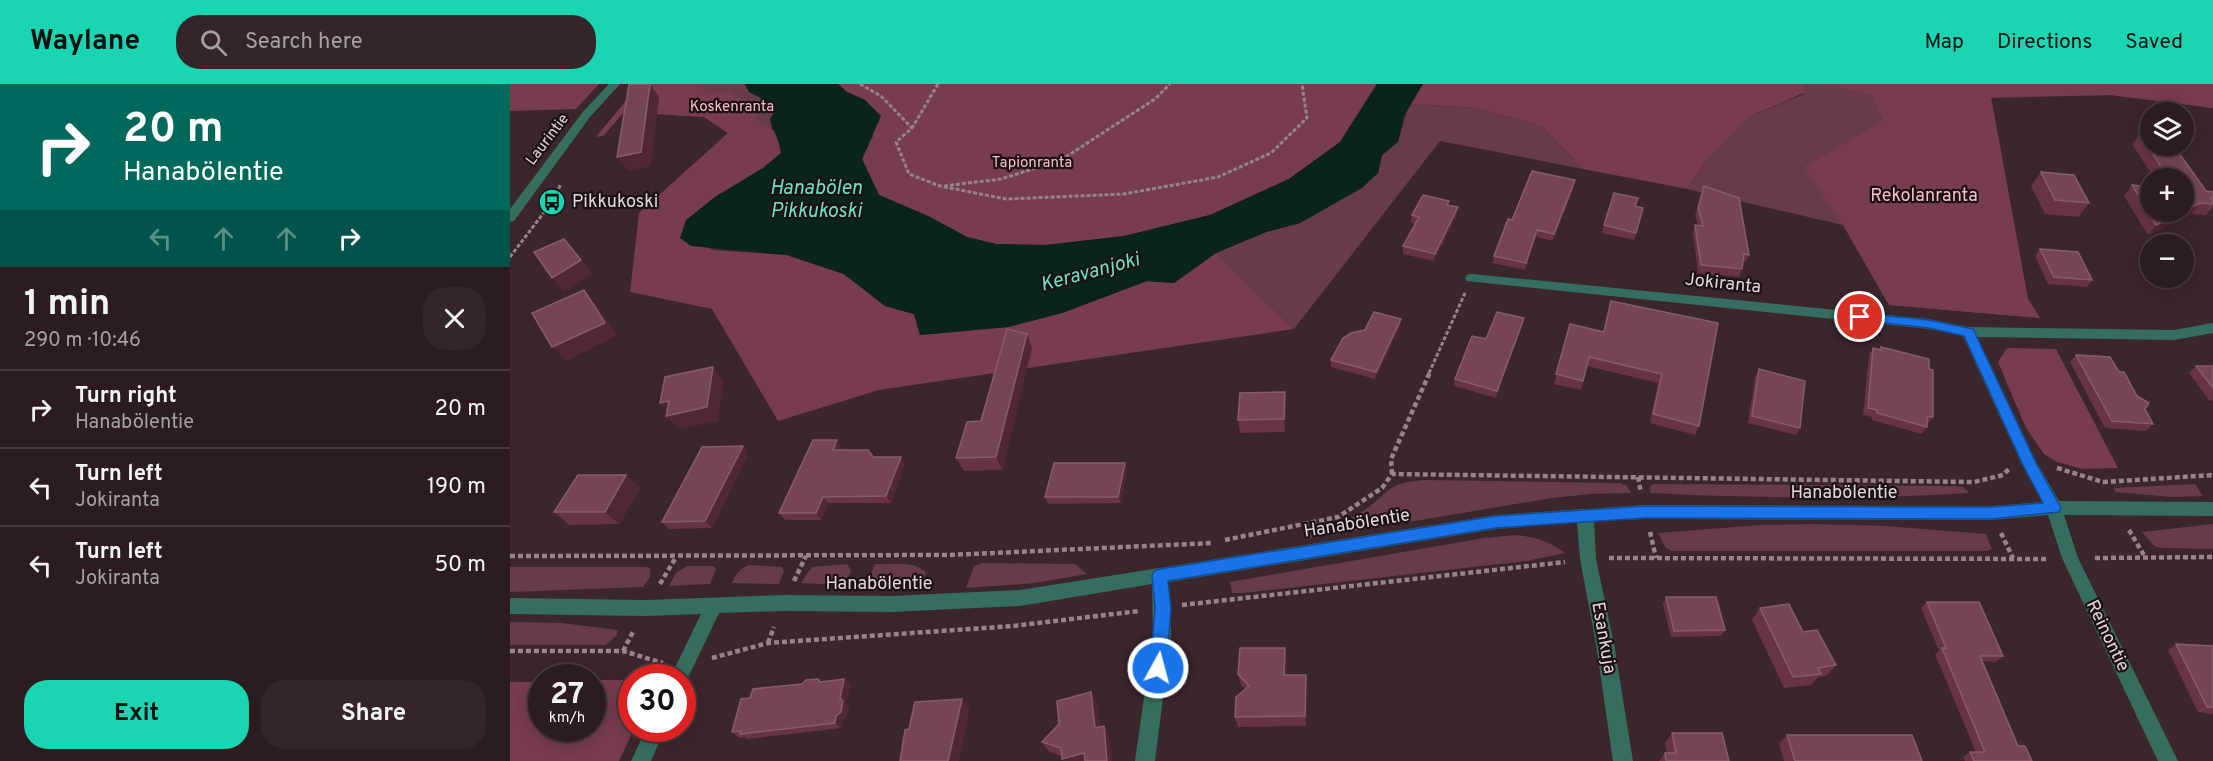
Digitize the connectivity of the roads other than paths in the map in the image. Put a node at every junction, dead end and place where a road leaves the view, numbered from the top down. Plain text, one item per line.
1 (615, 84) edge
2 (510, 218) edge
3 (1472, 278) road end
4 (2213, 328) edge
5 (1968, 332) junction
6 (2054, 508) junction
7 (2213, 508) edge
8 (1585, 516) junction
9 (1160, 576) junction
10 (510, 606) edge
11 (713, 606) junction
12 (686, 664) edge
13 (650, 742) edge
14 (641, 761) edge
15 (1145, 761) edge
16 (1623, 761) edge
17 (2168, 761) edge

1 - 2 street, Laurintie
3 - 5 street, Jokiranta
4 - 5 street, Jokiranta
5 - 6 street
6 - 7 street, Hanabölentie
6 - 8 street, Hanabölentie
6 - 17 street, Reinontie
8 - 9 street, Hanabölentie
8 - 16 street, Esankuja
9 - 11 street, Hanabölentie
9 - 15 street
10 - 11 street, Hanabölentie
11 - 12 street
13 - 14 street

